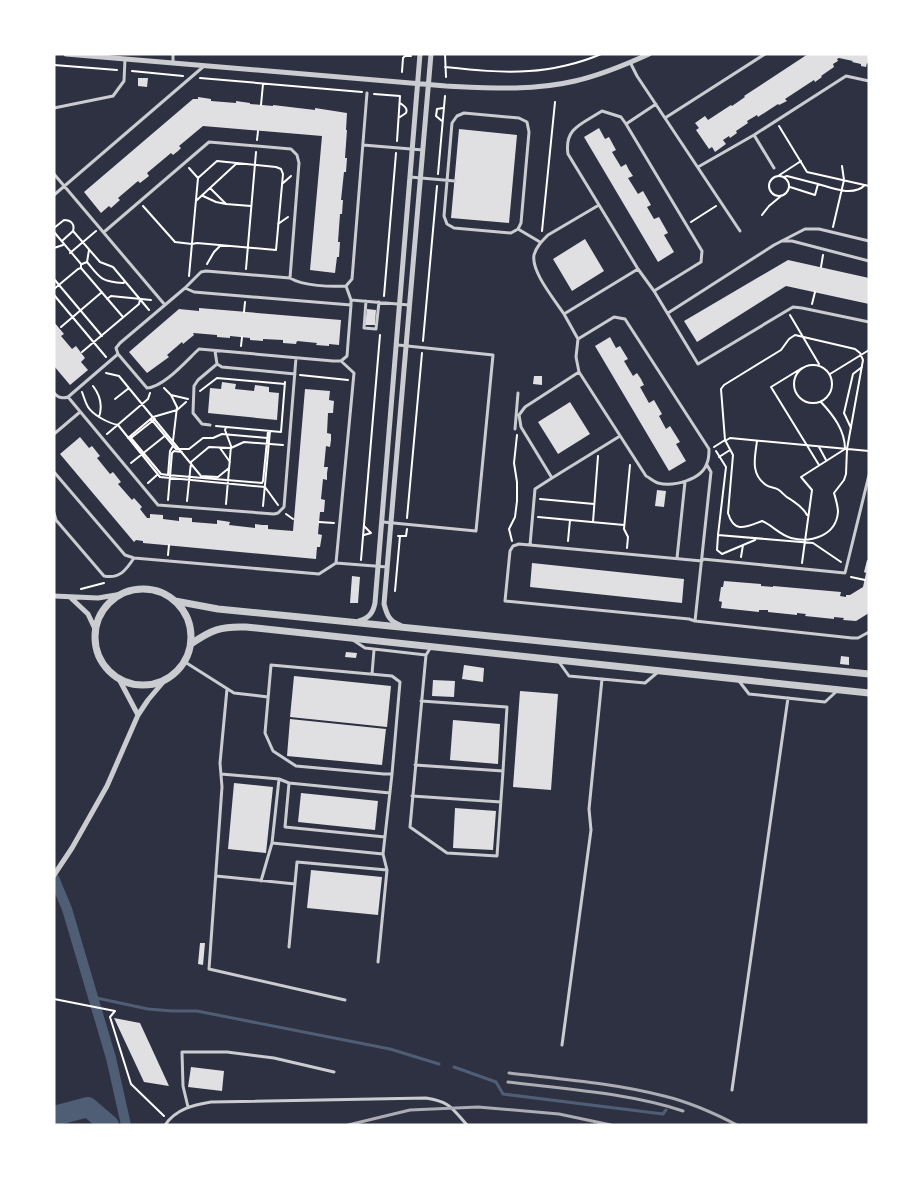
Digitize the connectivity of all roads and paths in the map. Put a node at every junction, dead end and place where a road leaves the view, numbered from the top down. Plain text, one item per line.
1 (66, 54) edge
2 (173, 54) edge
3 (420, 54) edge
4 (431, 54) edge
5 (445, 54) edge
6 (601, 54) edge
7 (649, 54) edge
8 (765, 54) edge
9 (411, 56) dead end
10 (125, 59) junction
11 (630, 62) junction
12 (172, 63) junction
13 (204, 66) junction
14 (445, 67) junction
15 (402, 72) dead end
16 (446, 77) dead end
17 (201, 78) dead end
18 (869, 81) edge
19 (417, 83) junction
20 (263, 84) junction
21 (429, 84) junction
22 (367, 93) junction
23 (400, 96) dead end
24 (445, 96) dead end
25 (555, 102) dead end
26 (400, 103) dead end
27 (656, 104) junction
28 (261, 105) dead end
29 (444, 107) junction
30 (54, 108) edge
31 (399, 117) dead end
32 (666, 118) junction
33 (442, 121) junction
34 (776, 121) junction
35 (626, 124) junction
36 (754, 135) junction
37 (363, 145) junction
38 (412, 149) junction
39 (423, 150) junction
40 (256, 152) dead end
41 (801, 161) junction
42 (184, 163) junction
43 (237, 163) junction
44 (255, 165) junction
45 (842, 166) dead end
46 (698, 167) junction
47 (774, 168) dead end
48 (54, 174) edge
49 (298, 175) junction
50 (777, 176) junction
51 (410, 177) junction
52 (784, 177) junction
53 (198, 178) junction
54 (421, 178) junction
55 (437, 180) junction
56 (844, 180) junction
57 (447, 181) junction
58 (454, 181) dead end
59 (282, 184) junction
60 (818, 184) junction
61 (865, 185) junction
62 (65, 186) junction
63 (869, 186) edge
64 (210, 188) junction
65 (790, 188) junction
66 (842, 190) junction
67 (54, 195) edge
68 (202, 196) junction
69 (781, 196) junction
70 (196, 201) junction
71 (140, 202) junction
72 (721, 202) junction
73 (226, 204) junction
74 (599, 205) junction
75 (251, 206) junction
76 (762, 215) dead end
77 (295, 218) junction
78 (278, 224) junction
79 (686, 225) junction
80 (100, 227) junction
81 (518, 229) junction
82 (54, 230) edge
83 (73, 231) junction
84 (740, 231) dead end
85 (104, 232) junction
86 (832, 232) junction
87 (781, 241) junction
88 (869, 241) edge
89 (83, 242) junction
90 (541, 242) junction
91 (62, 243) junction
92 (192, 244) junction
93 (221, 245) junction
94 (54, 248) edge
95 (248, 248) junction
96 (89, 250) junction
97 (70, 253) junction
98 (95, 256) junction
99 (87, 260) junction
100 (869, 261) edge
101 (81, 266) junction
102 (638, 269) junction
103 (201, 273) junction
104 (245, 274) junction
105 (290, 278) junction
106 (54, 279) edge
107 (190, 281) junction
108 (125, 282) junction
109 (59, 284) junction
110 (346, 286) junction
111 (185, 288) junction
112 (54, 289) edge
113 (654, 291) junction
114 (102, 292) junction
115 (815, 292) dead end
116 (54, 295) edge
117 (158, 296) junction
118 (246, 296) junction
119 (107, 298) junction
120 (140, 299) junction
121 (351, 300) junction
122 (366, 301) junction
123 (378, 302) junction
124 (165, 304) junction
125 (399, 304) junction
126 (351, 305) junction
127 (410, 305) junction
128 (147, 308) dead end
129 (81, 310) junction
130 (787, 310) junction
131 (811, 310) junction
132 (244, 312) dead end
133 (668, 313) junction
134 (564, 314) junction
135 (73, 317) junction
136 (123, 317) junction
137 (869, 322) edge
138 (61, 327) dead end
139 (102, 336) junction
140 (803, 337) junction
141 (578, 339) junction
142 (94, 342) junction
143 (396, 345) junction
144 (406, 346) junction
145 (423, 348) junction
146 (215, 350) junction
147 (869, 350) edge
148 (82, 352) dead end
149 (118, 354) junction
150 (861, 354) junction
151 (296, 358) junction
152 (110, 361) junction
153 (341, 361) junction
154 (217, 364) junction
155 (820, 366) junction
156 (862, 367) junction
157 (802, 368) junction
158 (579, 372) junction
159 (104, 373) dead end
160 (286, 374) junction
161 (830, 374) junction
162 (295, 375) junction
163 (354, 380) junction
164 (160, 384) junction
165 (285, 384) junction
166 (152, 387) junction
167 (129, 388) junction
168 (80, 390) junction
169 (200, 392) dead end
170 (54, 393) edge
171 (518, 393) dead end
172 (171, 396) junction
173 (68, 397) junction
174 (115, 399) dead end
175 (192, 399) junction
176 (821, 402) junction
177 (142, 404) junction
178 (177, 410) junction
179 (80, 412) junction
180 (518, 415) junction
181 (99, 417) junction
182 (153, 419) junction
183 (211, 420) dead end
184 (117, 425) junction
185 (210, 425) joint
186 (216, 426) junction
187 (226, 427) junction
188 (521, 427) junction
189 (851, 428) junction
190 (515, 429) dead end
191 (269, 431) junction
192 (55, 433) edge
193 (166, 435) junction
194 (227, 435) junction
195 (620, 436) junction
196 (102, 438) junction
197 (128, 438) junction
198 (267, 438) junction
199 (173, 441) junction
200 (725, 441) junction
201 (757, 441) junction
202 (268, 443) junction
203 (173, 446) junction
204 (289, 446) junction
205 (808, 446) junction
206 (220, 447) junction
207 (818, 447) junction
208 (231, 448) junction
209 (598, 449) junction
210 (730, 449) junction
211 (846, 449) junction
212 (181, 451) junction
213 (869, 451) edge
214 (143, 454) junction
215 (719, 457) junction
216 (826, 460) junction
217 (190, 462) junction
218 (230, 462) junction
219 (707, 465) junction
220 (819, 465) junction
221 (126, 467) junction
222 (229, 468) junction
223 (54, 472) edge
224 (159, 474) junction
225 (869, 475) edge
226 (170, 476) junction
227 (189, 478) junction
228 (552, 478) junction
229 (629, 478) dead end
230 (228, 482) junction
231 (685, 482) junction
232 (143, 487) junction
233 (265, 487) junction
234 (534, 499) junction
235 (594, 504) junction
236 (168, 506) junction
237 (187, 508) junction
238 (282, 510) junction
239 (226, 511) junction
240 (54, 513) edge
241 (263, 513) junction
242 (533, 516) junction
243 (808, 516) junction
244 (570, 520) junction
245 (381, 521) junction
246 (319, 522) dead end
247 (391, 522) junction
248 (592, 522) junction
249 (340, 524) junction
250 (407, 524) junction
251 (624, 525) junction
252 (364, 526) dead end
253 (364, 535) dead end
254 (718, 536) junction
255 (757, 539) junction
256 (804, 541) junction
257 (169, 545) dead end
258 (530, 545) junction
259 (743, 545) junction
260 (513, 546) junction
261 (567, 548) junction
262 (627, 554) junction
263 (741, 557) dead end
264 (134, 558) junction
265 (677, 558) junction
266 (702, 560) junction
267 (167, 561) junction
268 (336, 563) junction
269 (802, 563) dead end
270 (842, 563) dead end
271 (377, 567) junction
272 (387, 567) junction
273 (110, 577) junction
274 (851, 577) dead end
275 (865, 580) dead end
276 (395, 591) dead end
277 (122, 594) junction
278 (54, 596) edge
279 (71, 598) junction
280 (175, 601) junction
281 (695, 621) junction
282 (352, 623) junction
283 (404, 628) junction
284 (96, 631) junction
285 (869, 632) edge
286 (352, 639) junction
287 (191, 644) junction
288 (431, 647) junction
289 (374, 650) junction
290 (426, 655) junction
291 (558, 660) junction
292 (185, 662) junction
293 (658, 671) junction
294 (372, 674) junction
295 (869, 674) edge
296 (119, 679) junction
297 (602, 679) junction
298 (738, 679) junction
299 (165, 681) junction
300 (227, 689) junction
301 (838, 690) junction
302 (869, 693) edge
303 (268, 697) junction
304 (788, 698) junction
305 (421, 701) junction
306 (138, 715) junction
307 (415, 765) junction
308 (503, 771) junction
309 (221, 774) junction
310 (393, 774) junction
311 (279, 779) junction
312 (290, 783) junction
313 (390, 793) junction
314 (412, 796) junction
315 (501, 802) junction
316 (385, 837) junction
317 (272, 843) junction
318 (383, 854) junction
319 (387, 870) junction
320 (54, 875) edge
321 (216, 876) junction
322 (261, 881) junction
323 (295, 884) junction
324 (289, 947) dead end
325 (378, 962) dead end
326 (54, 999) edge
327 (345, 1000) dead end
328 (562, 1045) dead end
329 (333, 1072) dead end
330 (732, 1090) dead end
331 (188, 1107) junction
332 (168, 1120) junction
333 (165, 1125) edge
334 (467, 1125) edge

1 - 10 street
2 - 12 lane
3 - 19 street
4 - 21 street
5 - 14 path
6 - 14 path
7 - 11 street
8 - 32 lane
9 - 15 path
10 - 12 street
10 - 30 lane
11 - 21 street
11 - 27 lane
12 - 13 street
13 - 19 street
13 - 62 lane
14 - 16 path
17 - 20 path
18 - 34 lane
19 - 21 street
19 - 38 street
20 - 22 path
20 - 28 path
21 - 39 street
22 - 23 path
22 - 37 lane
24 - 29 path
25 - 90 path
26 - 31 path
27 - 32 lane
27 - 35 lane
29 - 33 path
29 - 33 path
32 - 46 lane
33 - 55 path
34 - 36 lane
34 - 41 path
35 - 74 lane
35 - 79 lane
36 - 46 lane
36 - 47 lane
37 - 38 lane
37 - 110 lane
38 - 39 lane
38 - 51 street
39 - 54 street
40 - 44 path
41 - 50 path
41 - 56 path
42 - 49 lane
42 - 53 path
42 - 71 lane
43 - 44 path
43 - 53 path
43 - 64 path
44 - 59 path
44 - 75 path
45 - 56 path
46 - 72 lane
48 - 62 lane
49 - 59 path
49 - 77 lane
50 - 52 path
50 - 69 path
51 - 54 lane
51 - 125 street
52 - 60 path
52 - 65 path
53 - 70 path
54 - 55 lane
54 - 127 street
55 - 57 lane
55 - 145 path
56 - 61 path
56 - 66 path
57 - 58 lane
57 - 81 lane
57 - 81 lane
59 - 78 path
60 - 65 path
60 - 66 path
61 - 63 path
61 - 66 path
62 - 67 lane
62 - 80 lane
64 - 68 path
64 - 73 path
65 - 69 path
66 - 86 path
68 - 70 path
68 - 73 path
69 - 76 path
70 - 92 path
71 - 85 lane
71 - 92 path
72 - 79 path
72 - 84 lane
73 - 75 path
74 - 90 lane
74 - 102 lane
75 - 95 path
77 - 78 path
77 - 105 lane
78 - 95 path
79 - 113 lane
80 - 85 lane
80 - 89 path
81 - 90 lane
82 - 83 path
82 - 91 path
83 - 89 path
83 - 91 path
85 - 117 lane
86 - 87 lane
86 - 88 lane
87 - 100 lane
87 - 133 lane
89 - 96 path
89 - 97 path
90 - 134 lane
91 - 94 path
91 - 97 path
92 - 93 path
92 - 107 path
93 - 95 path
93 - 103 path
95 - 104 path
96 - 98 path
96 - 99 path
97 - 101 path
98 - 99 path
98 - 108 path
99 - 101 path
99 - 108 path
101 - 109 path
101 - 114 path
102 - 113 lane
102 - 134 lane
103 - 104 lane
103 - 107 lane
104 - 105 lane
105 - 110 lane
106 - 109 path
107 - 111 lane
108 - 120 path
109 - 112 path
109 - 129 path
110 - 121 lane
111 - 118 lane
111 - 124 lane
113 - 133 lane
114 - 119 path
114 - 129 path
115 - 131 path
116 - 135 path
117 - 120 path
117 - 124 lane
118 - 126 lane
118 - 132 path
119 - 120 path
119 - 136 path
120 - 128 path
120 - 136 path
121 - 122 lane
121 - 126 lane
122 - 123 lane
122 - 123 lane
123 - 125 lane
124 - 149 lane
125 - 127 lane
125 - 143 street
126 - 153 lane
127 - 144 street
129 - 135 path
129 - 139 path
130 - 131 lane
130 - 133 lane
130 - 140 path
131 - 137 lane
134 - 141 lane
135 - 138 path
135 - 142 path
136 - 139 path
139 - 142 path
140 - 150 path
140 - 155 path
140 - 200 path
141 - 158 lane
141 - 219 lane
142 - 148 path
142 - 152 path
143 - 144 lane
143 - 245 street
144 - 145 lane
144 - 247 street
145 - 250 path
145 - 250 lane
146 - 151 lane
146 - 154 lane
146 - 164 lane
147 - 150 path
149 - 152 lane
149 - 166 lane
150 - 156 path
150 - 161 path
151 - 153 lane
151 - 162 lane
152 - 168 lane
153 - 163 lane
154 - 160 lane
154 - 175 lane
155 - 157 path
155 - 161 path
156 - 189 path
156 - 189 path
157 - 176 path
157 - 205 path
158 - 180 lane
158 - 195 lane
159 - 167 path
160 - 162 lane
160 - 165 path
161 - 176 path
162 - 163 path
162 - 204 lane
163 - 249 lane
164 - 166 lane
164 - 172 path
165 - 169 path
165 - 191 path
166 - 177 path
167 - 174 path
167 - 177 path
168 - 173 lane
168 - 181 path
168 - 181 path
170 - 173 lane
171 - 180 lane
172 - 175 path
172 - 178 path
173 - 179 lane
175 - 178 path
175 - 185 lane
176 - 211 path
177 - 182 path
177 - 184 path
178 - 182 path
178 - 199 path
179 - 192 lane
179 - 196 lane
180 - 188 lane
180 - 190 lane
181 - 184 path
182 - 193 path
182 - 197 path
182 - 214 path
183 - 186 path
184 - 196 path
184 - 197 path
185 - 186 path
186 - 187 path
187 - 191 path
187 - 194 path
188 - 228 lane
188 - 260 path
189 - 211 path
191 - 198 path
191 - 202 path
193 - 199 path
193 - 203 path
193 - 214 path
194 - 198 path
194 - 208 path
194 - 212 path
195 - 209 lane
195 - 231 lane
196 - 221 lane
197 - 214 path
198 - 202 path
199 - 212 path
200 - 201 path
200 - 210 path
200 - 215 path
201 - 205 path
201 - 243 path
202 - 204 path
202 - 208 path
202 - 230 path
202 - 233 path
203 - 212 path
203 - 226 path
204 - 238 lane
205 - 207 path
205 - 220 path
206 - 208 path
206 - 217 path
206 - 218 path
207 - 211 path
207 - 216 path
208 - 218 path
209 - 228 lane
209 - 235 path
210 - 215 path
210 - 256 path
211 - 213 path
211 - 216 path
211 - 256 path
212 - 217 path
212 - 226 path
214 - 221 path
214 - 224 path
215 - 254 path
216 - 220 path
217 - 222 path
217 - 227 path
218 - 222 path
219 - 231 lane
219 - 266 lane
220 - 243 path
221 - 232 lane
222 - 230 path
223 - 264 lane
224 - 226 path
224 - 232 path
225 - 266 lane
226 - 227 path
226 - 236 path
227 - 230 path
227 - 237 path
228 - 234 lane
229 - 251 path
230 - 233 path
230 - 239 path
231 - 265 lane
232 - 236 lane
233 - 238 path
233 - 241 path
234 - 235 path
234 - 242 lane
235 - 248 path
236 - 237 lane
237 - 239 lane
238 - 241 lane
239 - 241 lane
240 - 273 lane
242 - 244 path
242 - 258 lane
243 - 256 path
244 - 248 path
244 - 261 path
245 - 247 lane
245 - 271 street
246 - 249 path
247 - 250 lane
247 - 272 street
248 - 251 path
249 - 268 lane
250 - 276 path
251 - 262 path
252 - 253 path
254 - 255 path
254 - 259 path
255 - 256 path
255 - 259 path
256 - 269 path
256 - 270 path
257 - 267 path
258 - 260 lane
258 - 261 lane
259 - 263 path
260 - 281 lane
261 - 262 lane
262 - 265 lane
264 - 267 lane
264 - 273 lane
265 - 266 lane
266 - 281 lane
267 - 268 lane
268 - 271 lane
271 - 272 lane
271 - 282 street
272 - 283 street
273 - 279 path
274 - 275 path
277 - 279 street
277 - 280 street
277 - 284 street
278 - 279 street
279 - 284 street
280 - 282 street
280 - 287 street
281 - 285 lane
282 - 283 street
283 - 295 street
284 - 296 street
286 - 287 street
286 - 288 street
286 - 289 lane
287 - 292 street
288 - 290 lane
288 - 291 street
289 - 290 lane
289 - 294 lane
290 - 305 lane
291 - 293 street
291 - 297 lane
292 - 299 street
292 - 300 lane
293 - 297 lane
293 - 298 street
294 - 303 lane
294 - 310 lane
296 - 299 street
296 - 306 street
297 - 328 lane
298 - 301 street
298 - 304 lane
299 - 306 street
300 - 303 lane
300 - 309 lane
301 - 302 street
301 - 304 lane
303 - 310 lane
304 - 330 lane
305 - 307 lane
305 - 308 lane
306 - 320 street
307 - 308 lane
307 - 314 lane
308 - 315 lane
309 - 311 lane
309 - 321 lane
310 - 313 lane
311 - 312 lane
311 - 317 lane
312 - 313 lane
312 - 316 lane
313 - 316 lane
314 - 315 lane
314 - 315 lane
316 - 318 lane
317 - 318 lane
317 - 322 lane
318 - 319 lane
319 - 323 lane
319 - 325 lane
321 - 322 lane
321 - 327 lane
322 - 323 lane
323 - 324 lane
326 - 332 path
329 - 331 lane
331 - 332 lane
331 - 334 lane
332 - 333 lane

